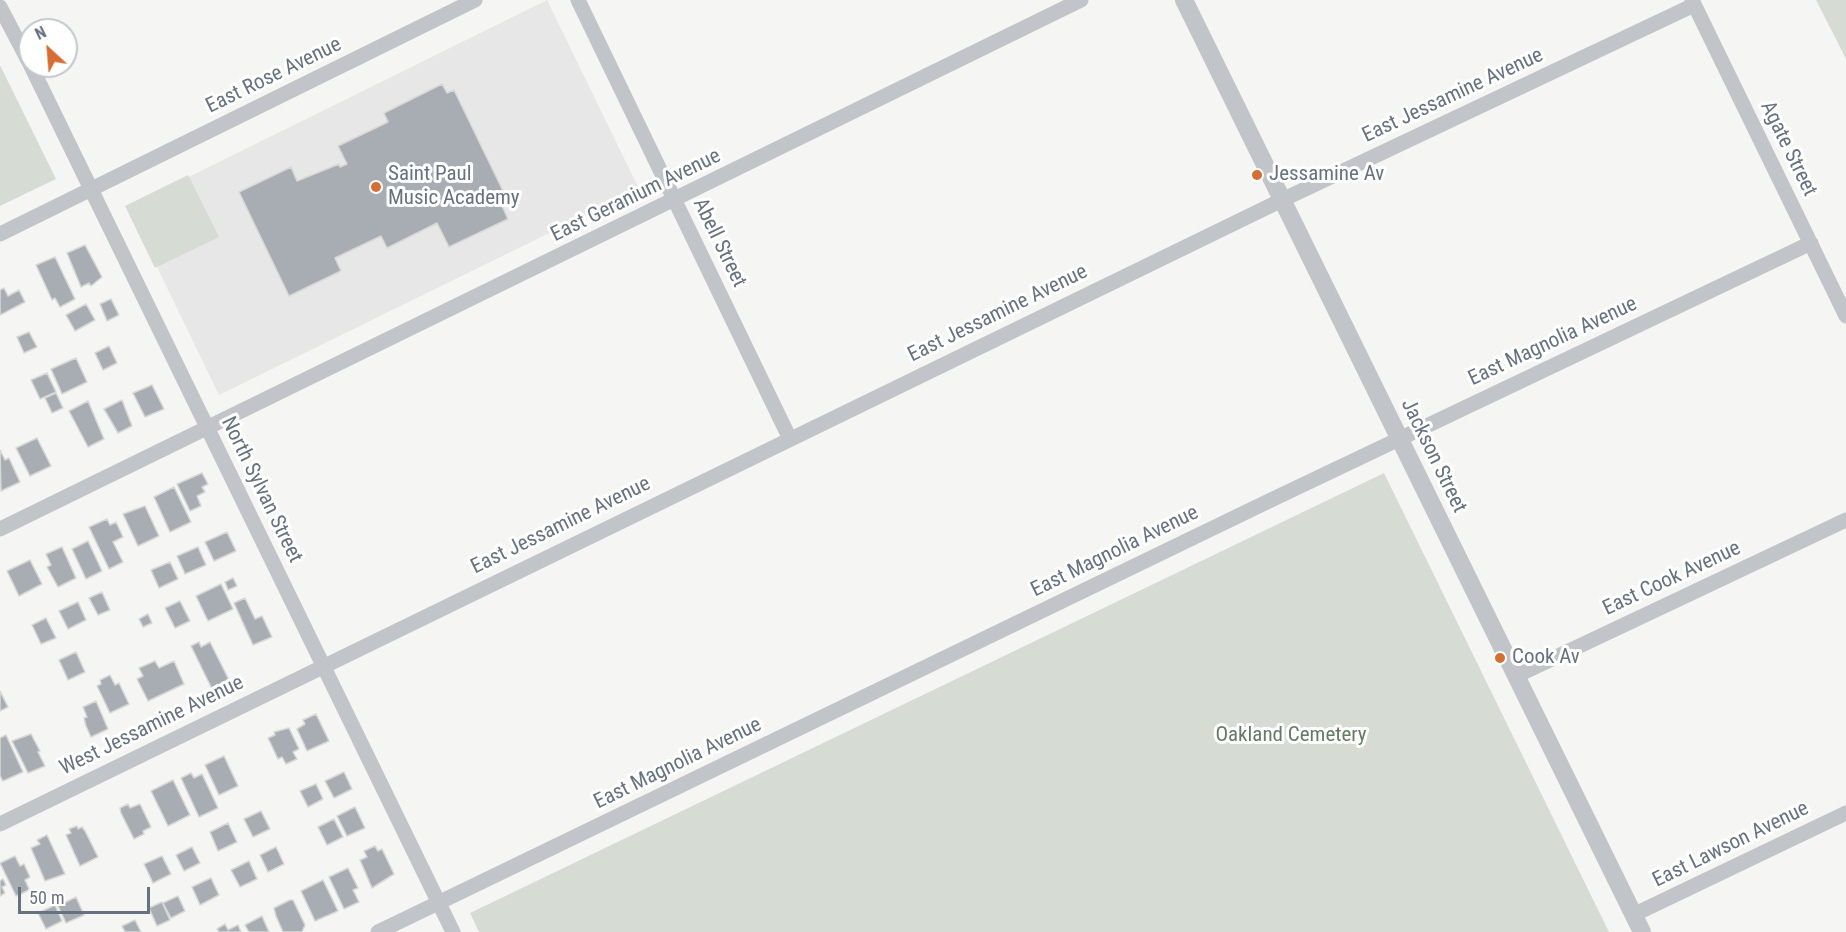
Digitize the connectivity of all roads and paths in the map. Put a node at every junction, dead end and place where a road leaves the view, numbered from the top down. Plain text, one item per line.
1 (475, 0) edge
2 (578, 0) edge
3 (1081, 0) edge
4 (1184, 0) edge
5 (1693, 3) edge
6 (0, 7) edge
7 (18, 42) edge
8 (36, 78) edge
9 (91, 189) junction
10 (1282, 200) junction
11 (675, 201) junction
12 (0, 234) edge
13 (1810, 243) junction
14 (1846, 316) edge
15 (208, 428) junction
16 (1399, 438) junction
17 (790, 439) junction
18 (1846, 520) edge
19 (0, 529) edge
20 (323, 665) junction
21 (1516, 676) junction
22 (1846, 813) edge
23 (0, 824) edge
24 (439, 903) junction
25 (1633, 915) junction
26 (378, 932) edge
27 (453, 932) edge
28 (1642, 932) edge

1 - 9 street, East Rose Avenue
2 - 11 street, Abell Street
3 - 11 street, East Geranium Avenue
4 - 10 street, Jackson Street
5 - 10 street, East Jessamine Avenue
5 - 13 street, Agate Street
6 - 7 street, North Sylvan Street
8 - 9 street, North Sylvan Street
9 - 12 street, East Rose Avenue
9 - 15 street, North Sylvan Street
10 - 16 street, Jackson Street
10 - 17 street, East Jessamine Avenue
11 - 15 street, East Geranium Avenue
11 - 17 street, Abell Street
13 - 14 street, Agate Street
13 - 16 street, East Magnolia Avenue
15 - 19 street, East Geranium Avenue
15 - 20 street, North Sylvan Street
16 - 21 street, Jackson Street
16 - 24 street, East Magnolia Avenue
17 - 20 street, East Jessamine Avenue
18 - 21 street, East Cook Avenue
20 - 23 street, West Jessamine Avenue
20 - 24 street, North Sylvan Street
21 - 25 street, Jackson Street
22 - 25 street, East Lawson Avenue
24 - 26 street, East Magnolia Avenue
24 - 27 street, North Sylvan Street
25 - 28 street, Jackson Street

